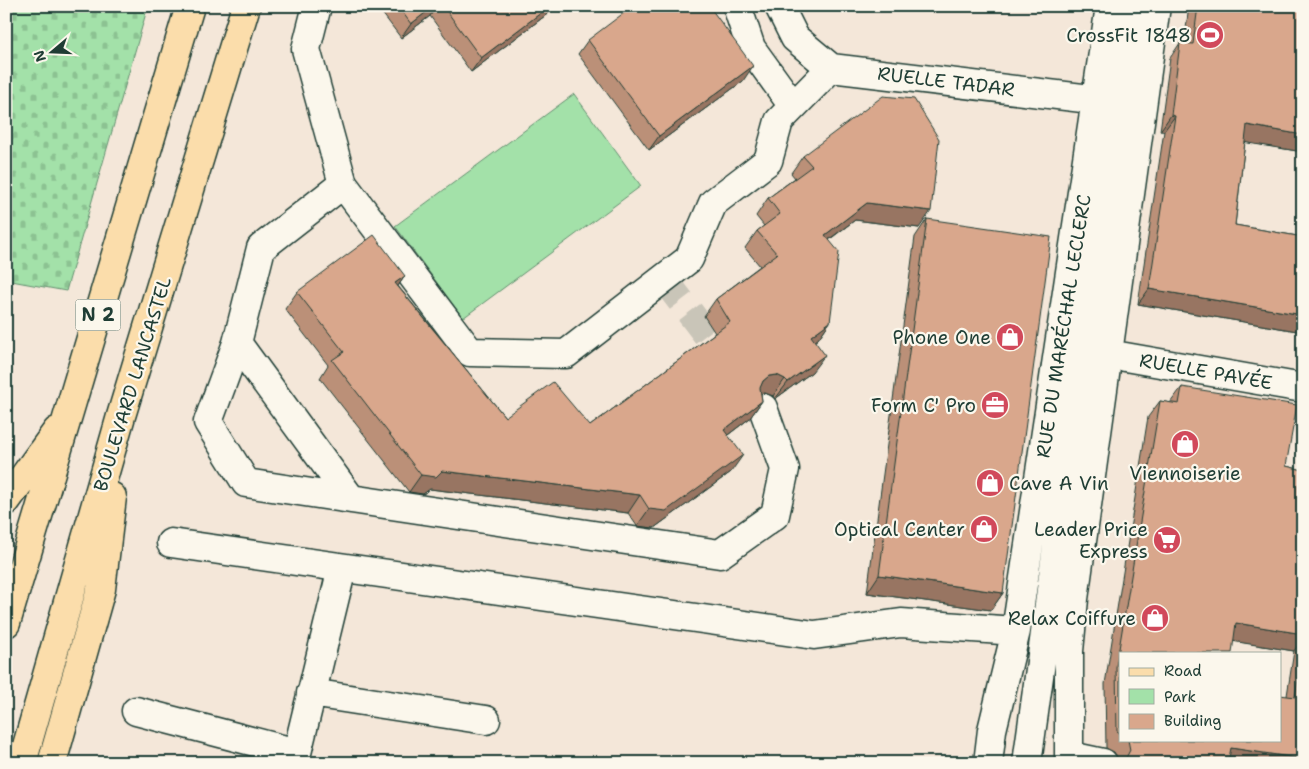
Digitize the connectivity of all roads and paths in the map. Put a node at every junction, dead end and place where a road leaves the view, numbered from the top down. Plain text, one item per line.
1 (190, 6) edge
2 (246, 6) edge
3 (317, 6) edge
4 (737, 6) edge
5 (779, 6) edge
6 (1110, 6) edge
7 (1132, 6) edge
8 (1156, 6) edge
9 (831, 68) junction
10 (1119, 103) junction
11 (793, 106) junction
12 (343, 184) junction
13 (237, 343) junction
14 (1108, 354) junction
15 (1303, 388) edge
16 (763, 408) edge
17 (68, 416) junction
18 (121, 416) junction
19 (351, 499) junction
20 (6, 501) edge
21 (171, 543) dead end
22 (342, 568) junction
23 (6, 623) edge
24 (1016, 631) junction
25 (311, 693) junction
26 (136, 711) dead end
27 (486, 720) dead end
28 (1069, 759) edge
29 (22, 763) edge
30 (52, 763) edge
31 (988, 763) edge
32 (1027, 763) edge
33 (1104, 763) edge

1 - 17 main road, N 2
2 - 18 main road, BOULEVARD LANCASTEL / N 2
3 - 12 street
4 - 11 street
5 - 9 street
6 - 10 street, RUE DU MARÉCHAL LECLERC
7 - 10 street, RUE DU MARÉCHAL LECLERC
8 - 10 street, RUE DU MARÉCHAL LECLERC
9 - 10 street, RUELLE TADAR
9 - 11 street
10 - 14 street, RUE DU MARÉCHAL LECLERC
10 - 24 street, RUE DU MARÉCHAL LECLERC
10 - 32 street, RUE DU MARÉCHAL LECLERC
11 - 12 street
12 - 13 street
13 - 19 street
13 - 19 street
14 - 15 street, RUELLE PAVÉE
14 - 28 street, RUE DU MARÉCHAL LECLERC
16 - 19 street
17 - 20 main road
17 - 23 main road, N 2
18 - 29 main road, BOULEVARD LANCASTEL / N 2
18 - 30 main road
21 - 22 street
22 - 24 street
22 - 25 street
24 - 31 street, RUE DU MARÉCHAL LECLERC
25 - 26 street
25 - 27 street
28 - 33 street

